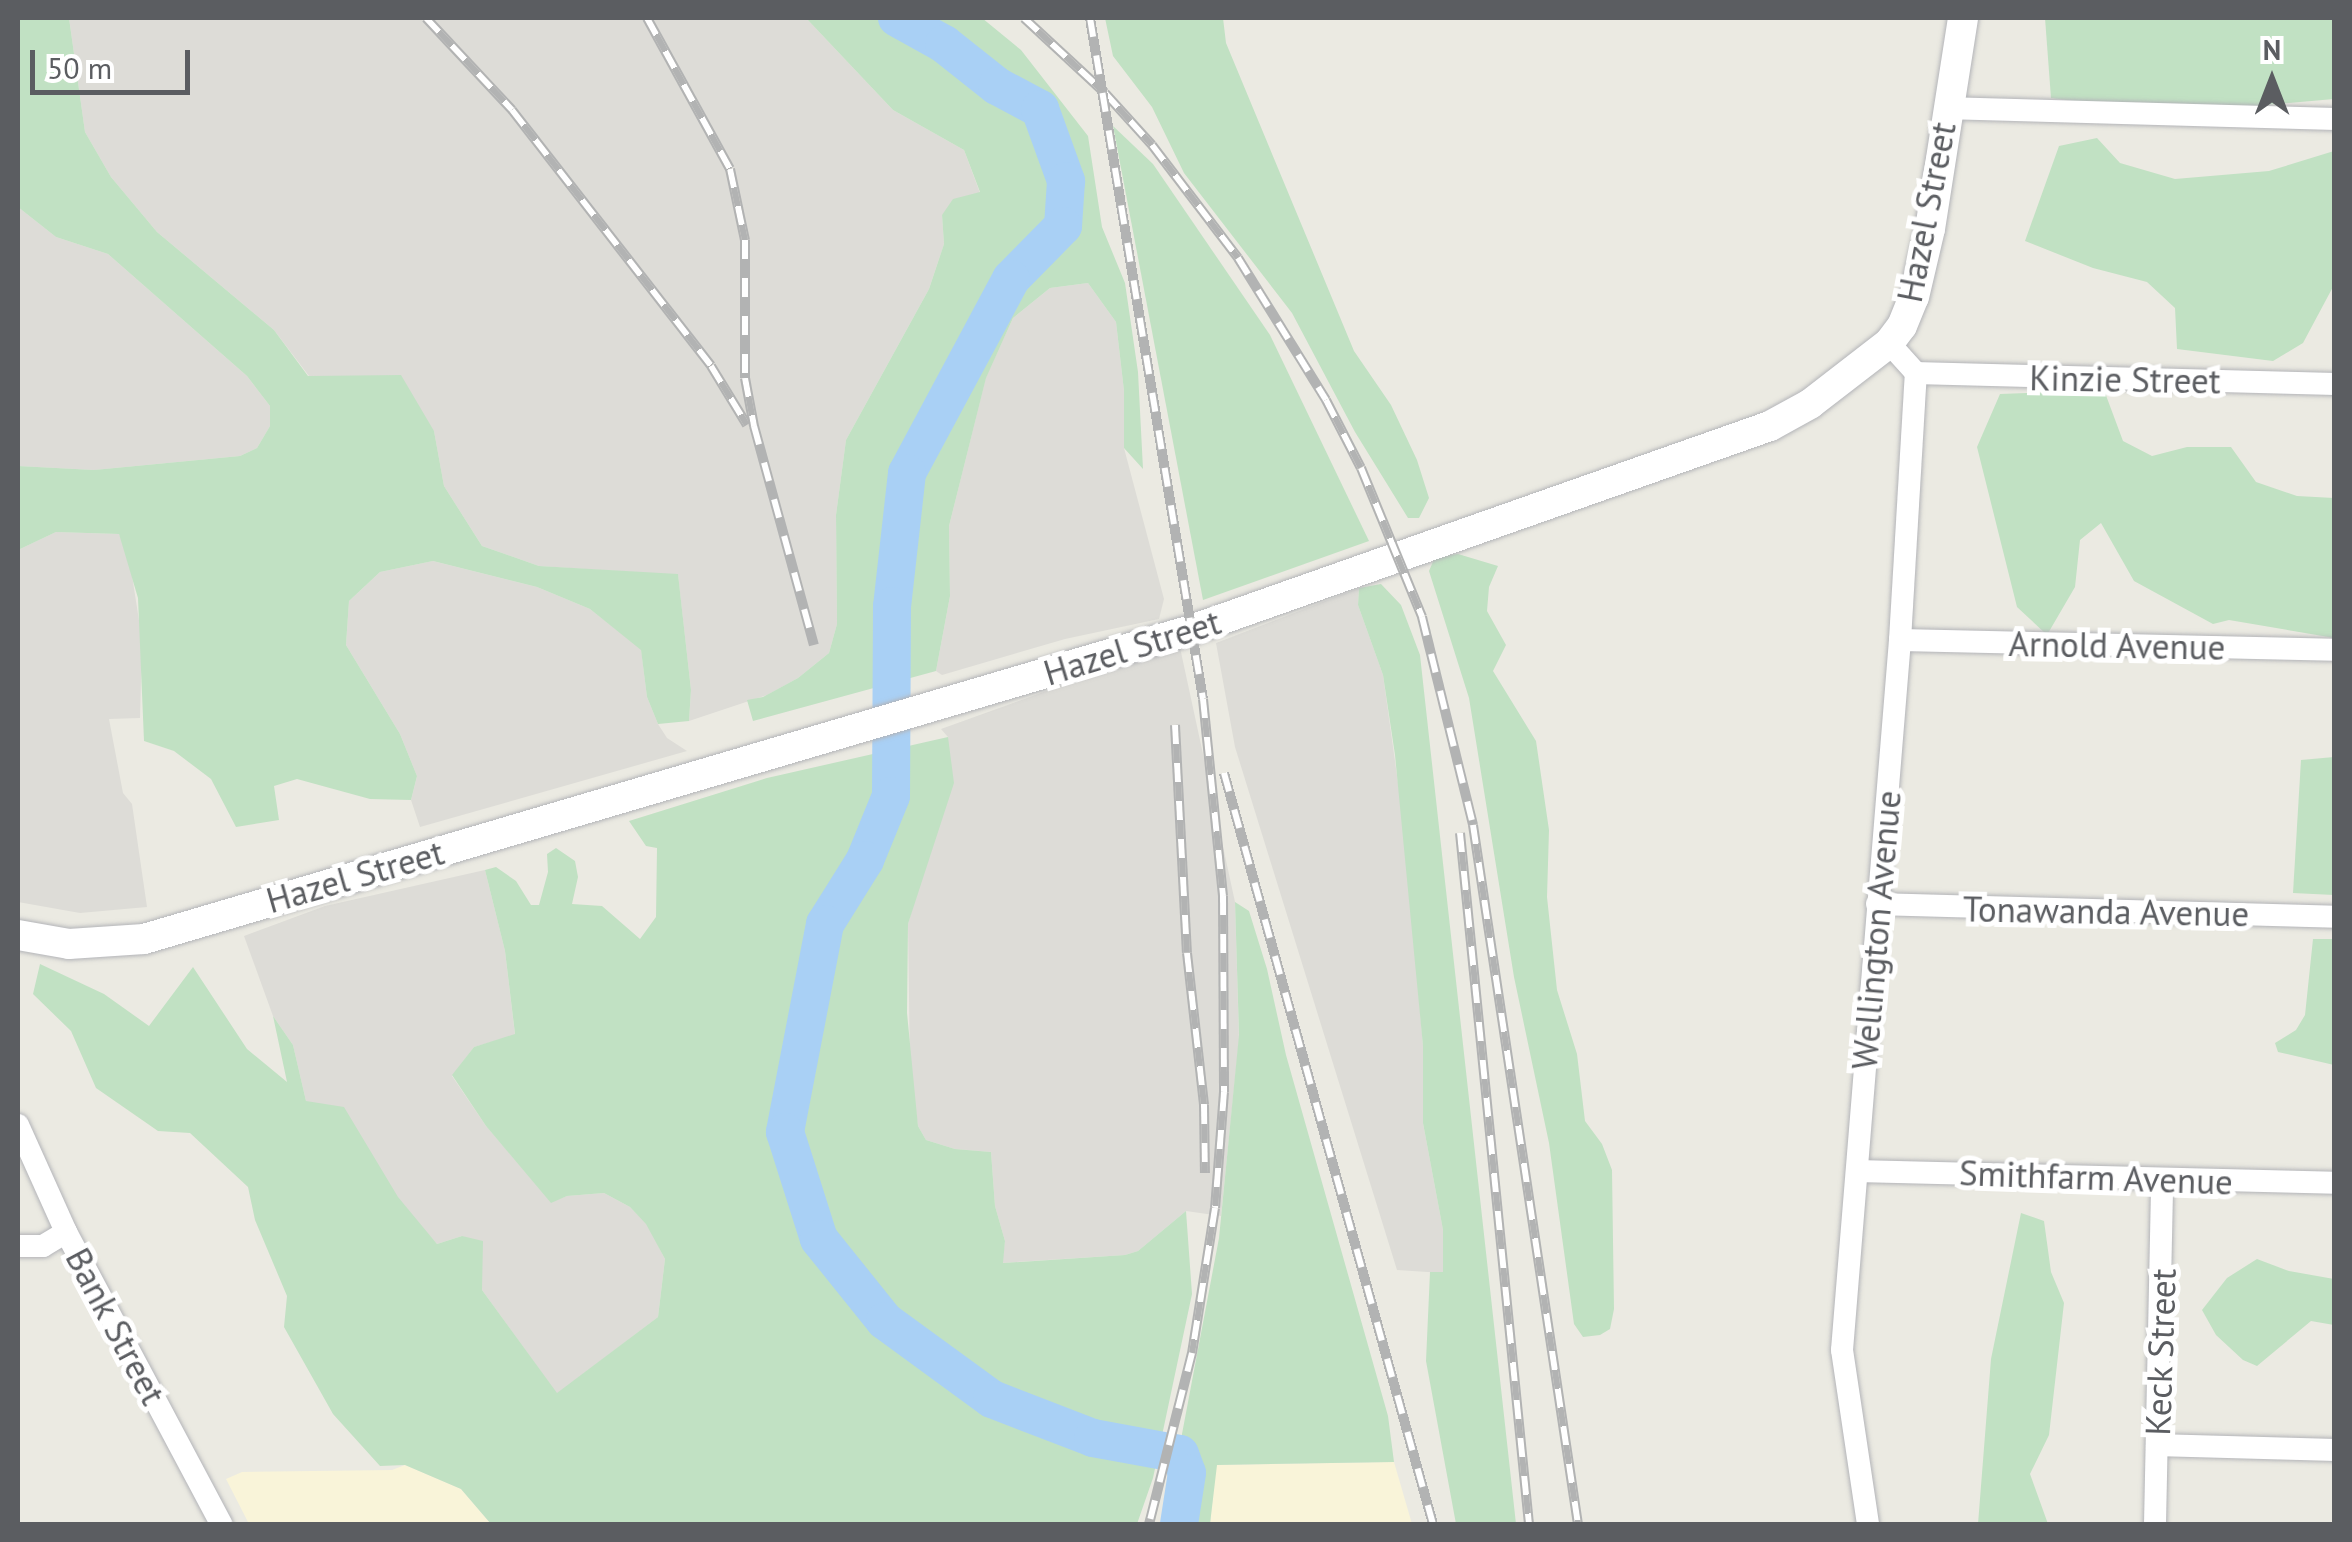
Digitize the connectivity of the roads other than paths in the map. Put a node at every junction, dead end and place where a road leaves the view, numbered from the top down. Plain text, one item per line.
1 (1963, 18) edge
2 (1946, 108) junction
3 (2334, 119) edge
4 (1889, 343) junction
5 (1916, 373) junction
6 (2334, 384) edge
7 (1900, 640) junction
8 (2334, 650) edge
9 (1877, 904) junction
10 (2334, 917) edge
11 (18, 934) edge
12 (18, 1126) edge
13 (1857, 1170) junction
14 (2162, 1180) junction
15 (2334, 1184) edge
16 (66, 1232) junction
17 (18, 1246) edge
18 (2157, 1446) junction
19 (2334, 1450) edge
20 (221, 1524) edge
21 (1868, 1524) edge
22 (2155, 1524) edge

1 - 2 street, Hazel Street
2 - 3 street
2 - 4 street, Hazel Street
4 - 5 street
4 - 11 street, Hazel Street
5 - 6 street, Kinzie Street
5 - 7 street, Wellington Avenue
7 - 8 street, Arnold Avenue
7 - 9 street, Wellington Avenue
9 - 10 street, Tonawanda Avenue
9 - 13 street, Wellington Avenue
12 - 16 street, Bank Street
13 - 14 street, Smithfarm Avenue
13 - 21 street, Wellington Avenue
14 - 15 street, Smithfarm Avenue
14 - 18 street, Keck Street
16 - 17 street
16 - 20 street, Bank Street
18 - 19 street
18 - 22 street, Keck Street

